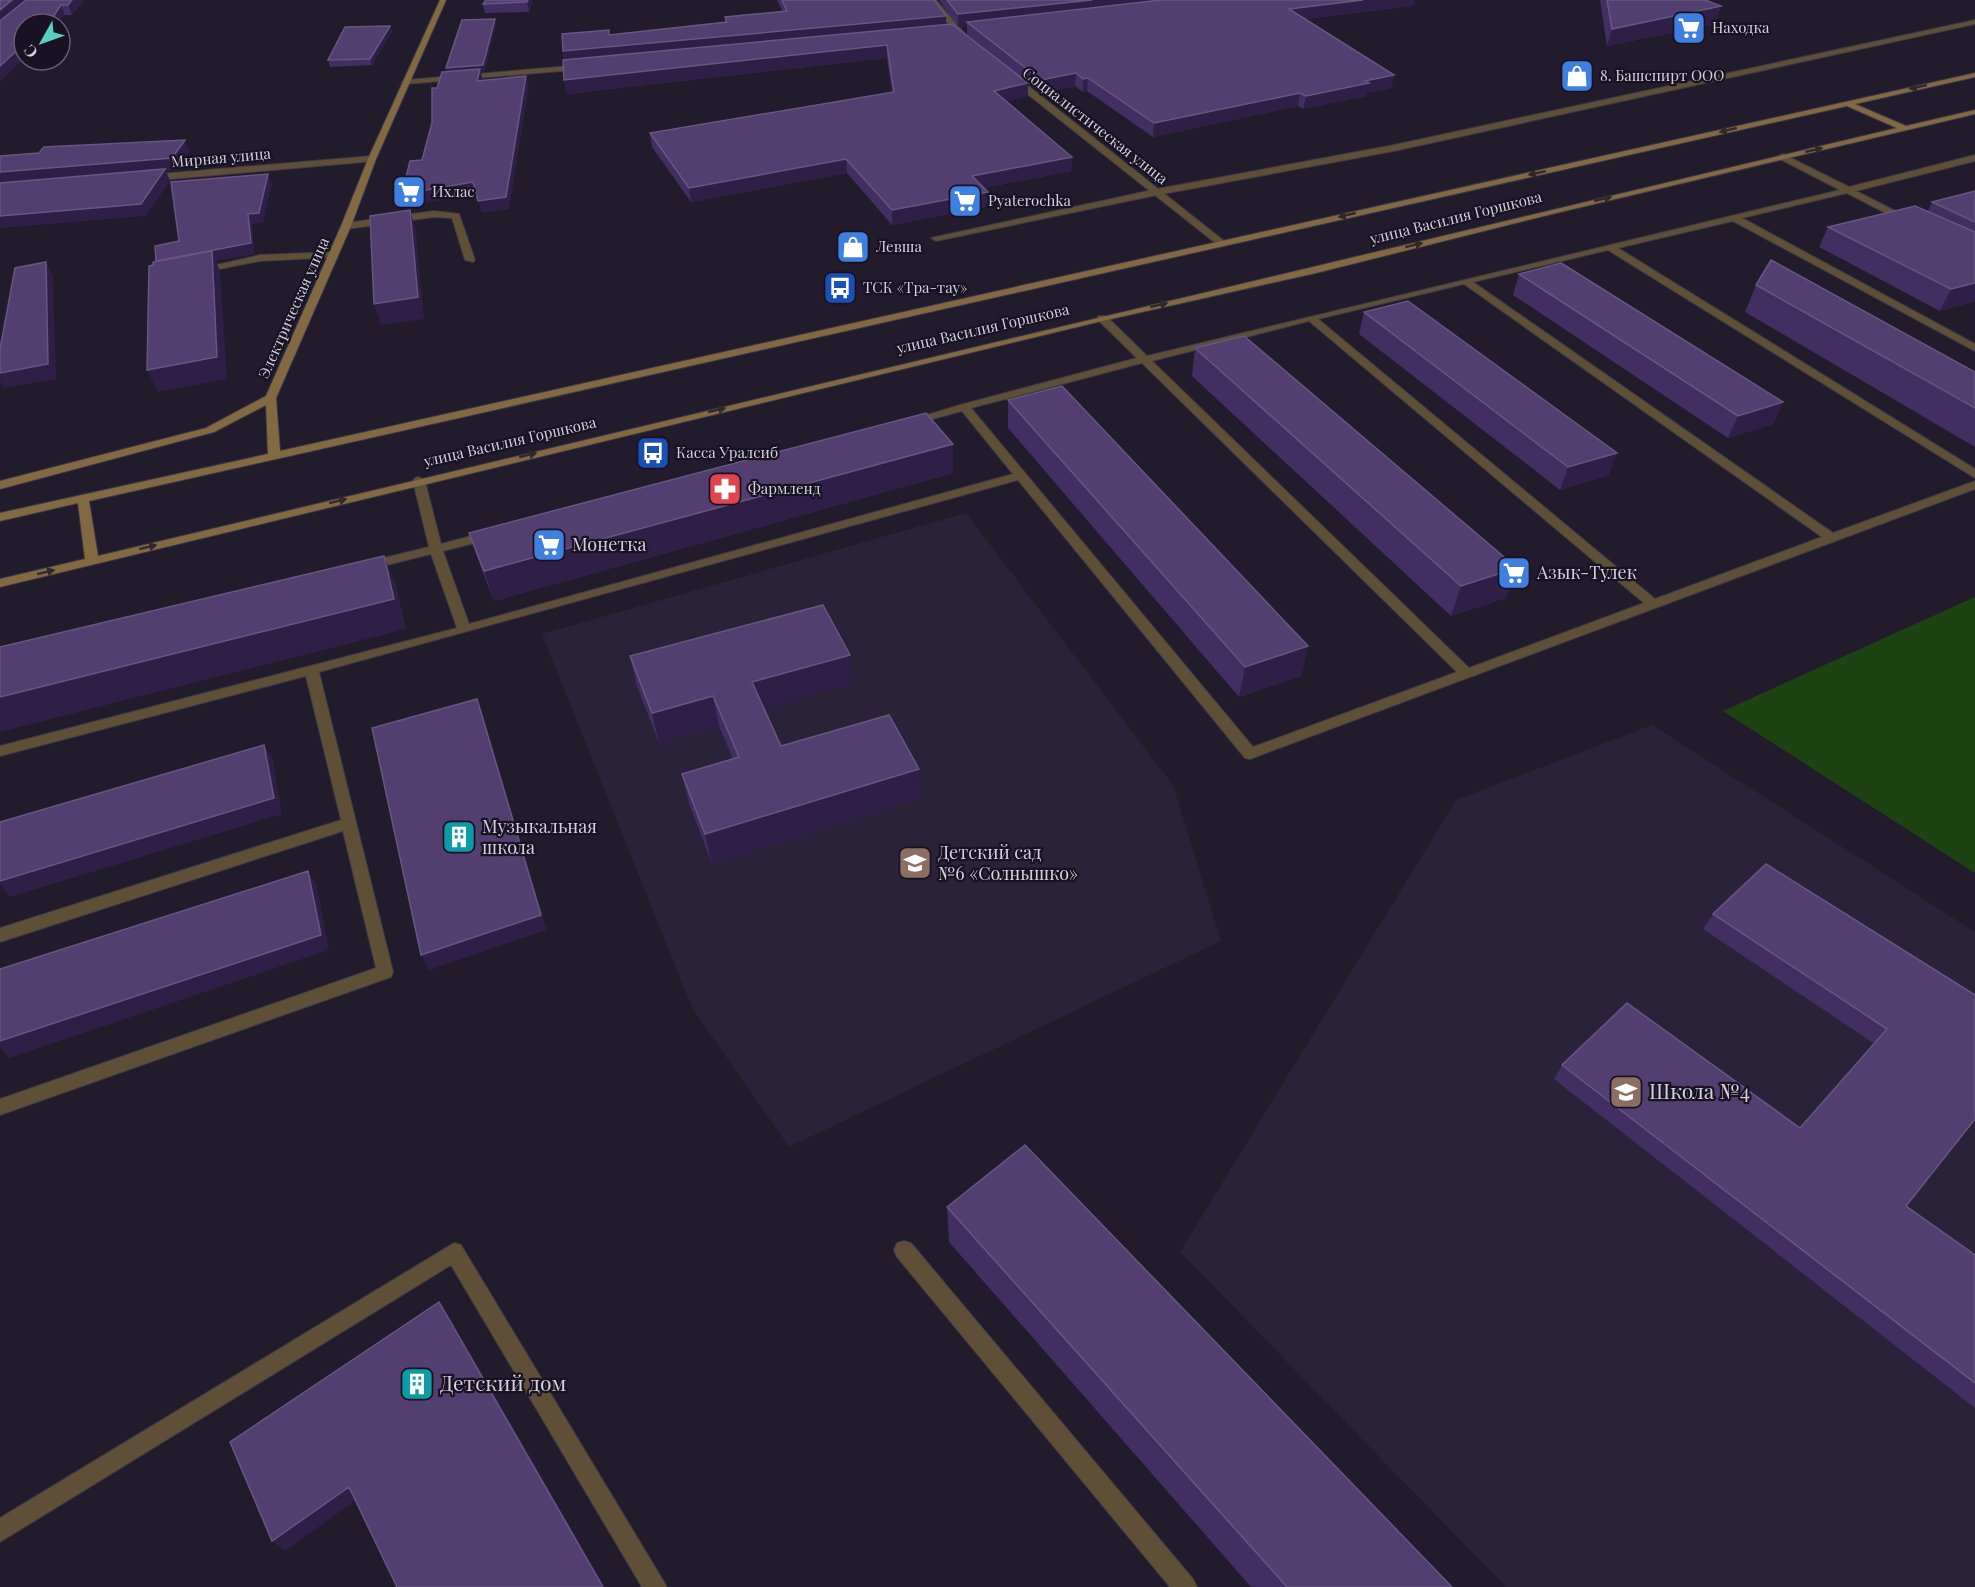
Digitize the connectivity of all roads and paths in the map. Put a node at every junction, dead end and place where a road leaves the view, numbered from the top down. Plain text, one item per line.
1 (444, 0) edge
2 (932, 0) edge
3 (1975, 21) edge
4 (968, 30) edge
5 (956, 32) junction
6 (944, 33) edge
7 (971, 44) edge
8 (593, 66) edge
9 (1004, 71) edge
10 (1975, 75) edge
11 (406, 82) junction
12 (1846, 103) junction
13 (1975, 112) edge
14 (1906, 129) junction
15 (1783, 157) junction
16 (1975, 158) edge
17 (372, 159) junction
18 (138, 178) edge
19 (1157, 192) junction
20 (1848, 192) junction
21 (1736, 219) junction
22 (1911, 223) edge
23 (346, 226) junction
24 (936, 238) dead end
25 (1221, 243) junction
26 (1610, 247) junction
27 (334, 255) junction
28 (470, 260) dead end
29 (190, 272) edge
30 (1467, 281) junction
31 (1102, 318) junction
32 (1311, 318) junction
33 (1975, 348) edge
34 (1142, 359) junction
35 (271, 398) junction
36 (964, 407) junction
37 (895, 426) edge
38 (274, 455) junction
39 (1975, 474) edge
40 (1021, 476) junction
41 (419, 481) junction
42 (0, 485) edge
43 (1975, 485) edge
44 (83, 498) junction
45 (0, 517) edge
46 (505, 531) edge
47 (1831, 538) junction
48 (436, 549) junction
49 (92, 561) junction
50 (356, 569) edge
51 (0, 583) edge
52 (1653, 604) junction
53 (464, 630) junction
54 (312, 670) junction
55 (1467, 674) junction
56 (0, 751) edge
57 (349, 823) junction
58 (0, 935) edge
59 (0, 1107) edge
60 (904, 1250) dead end
61 (0, 1531) edge
62 (655, 1587) edge
63 (1185, 1587) edge

1 - 11 main road, Электрическая улица
2 - 5 street
3 - 19 street
4 - 5 street
5 - 6 street
5 - 7 street
8 - 11 street
9 - 19 street, Социалистическая улица
10 -> 12 main road, улица Василия Горшкова
11 - 17 main road, Электрическая улица
12 - 14 main road
12 -> 25 main road, улица Василия Горшкова
13 - 14 main road, улица Василия Горшкова
15 -> 14 main road, улица Василия Горшкова
15 - 20 street
31 -> 15 main road, улица Василия Горшкова
16 - 20 street
17 - 18 street, Мирная улица
17 - 23 main road, Электрическая улица
19 - 24 street
19 - 25 street, Социалистическая улица
20 - 21 street
20 - 22 street
21 - 26 street
21 - 33 street
23 - 27 main road, Электрическая улица
23 - 28 street
25 - 38 main road, улица Василия Горшкова
26 - 30 street
26 - 39 street
27 - 29 street
27 - 35 main road, Электрическая улица
30 - 32 street
30 - 47 street
31 - 34 street
41 -> 31 main road, улица Василия Горшкова
32 - 34 street
32 - 52 street
34 - 36 street
34 - 55 street
35 - 38 main road
35 - 42 main road, Электрическая улица
36 - 37 street
36 - 40 street
38 - 44 main road, улица Василия Горшкова
40 - 53 street
40 - 55 street
41 - 48 street
49 -> 41 main road, улица Василия Горшкова
43 - 47 street
44 - 45 main road, улица Василия Горшкова
44 - 49 main road
46 - 48 street
47 - 52 street
48 - 50 street
48 - 53 street
51 -> 49 main road, улица Василия Горшкова
52 - 55 street
53 - 54 street
54 - 56 street
54 - 57 street
57 - 58 street
57 - 59 street
60 - 63 street
61 - 62 street

